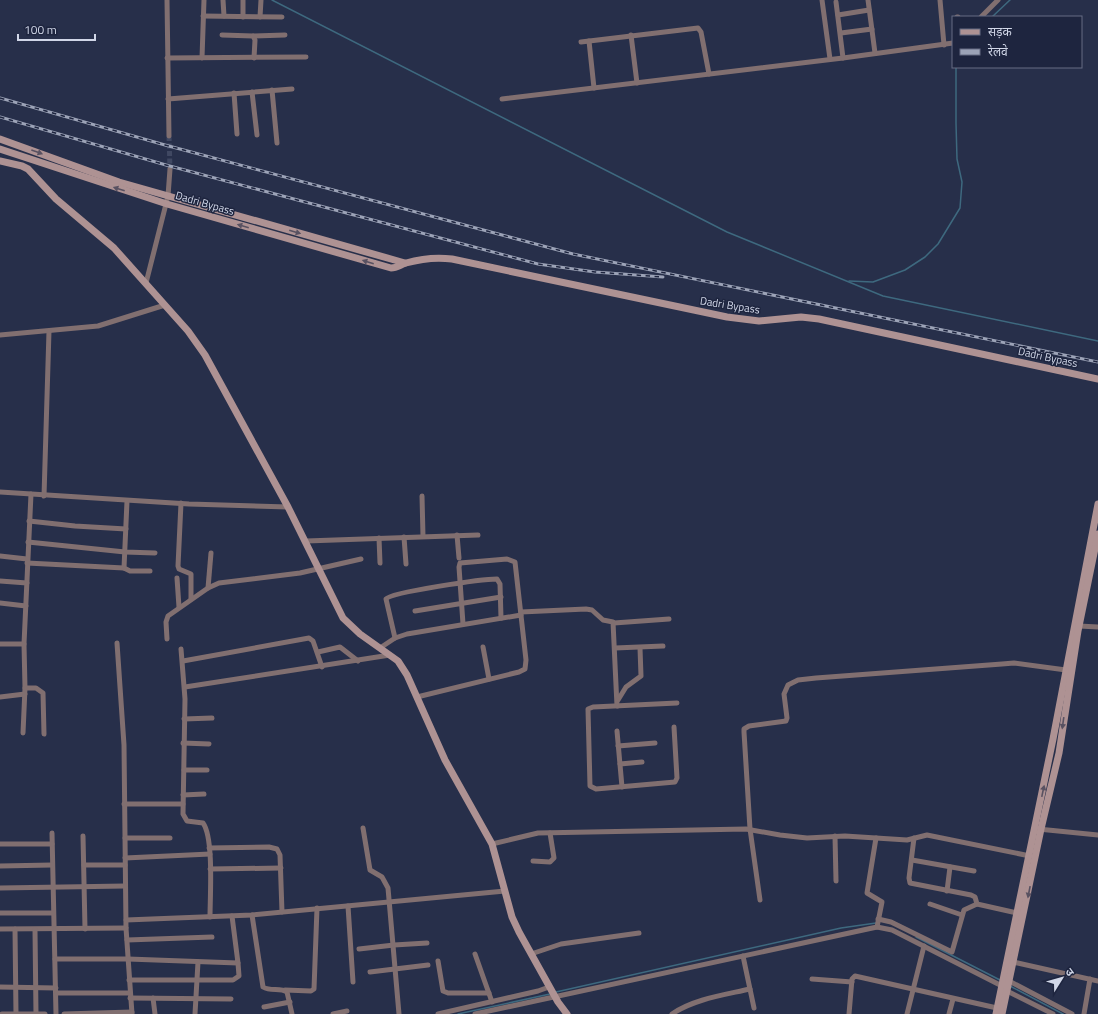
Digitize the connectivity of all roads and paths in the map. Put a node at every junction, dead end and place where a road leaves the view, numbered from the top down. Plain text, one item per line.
1 (167, 0) edge
2 (204, 0) edge
3 (223, 0) edge
4 (243, 0) edge
5 (260, 0) edge
6 (822, 0) edge
7 (868, 0) edge
8 (940, 0) edge
9 (998, 0) edge
10 (836, 2) dead end
11 (869, 10) junction
12 (838, 15) junction
13 (203, 16) junction
14 (224, 16) junction
15 (981, 16) edge
16 (243, 17) junction
17 (260, 17) junction
18 (282, 17) dead end
19 (872, 29) junction
20 (841, 34) junction
21 (222, 35) dead end
22 (285, 35) dead end
23 (631, 35) junction
24 (252, 36) junction
25 (589, 41) junction
26 (580, 42) dead end
27 (952, 43) edge
28 (944, 45) junction
29 (875, 53) junction
30 (306, 57) dead end
31 (167, 58) junction
32 (202, 58) junction
33 (254, 58) junction
34 (844, 58) junction
35 (830, 59) junction
36 (709, 74) junction
37 (637, 82) junction
38 (594, 88) junction
39 (292, 89) dead end
40 (272, 90) junction
41 (252, 92) junction
42 (234, 93) junction
43 (168, 99) junction
44 (502, 99) dead end
45 (238, 134) dead end
46 (257, 135) dead end
47 (169, 136) tunnel mouth
48 (0, 139) edge
49 (277, 143) dead end
50 (0, 149) edge
51 (0, 161) edge
52 (170, 169) tunnel mouth
53 (168, 196) junction
54 (167, 204) junction
55 (405, 263) junction
56 (146, 283) junction
57 (165, 305) junction
58 (49, 331) junction
59 (0, 335) edge
60 (1098, 379) edge
61 (0, 492) edge
62 (31, 494) junction
63 (44, 496) junction
64 (422, 496) dead end
65 (127, 501) junction
66 (181, 503) junction
67 (1098, 504) edge
68 (288, 507) junction
69 (29, 521) junction
70 (126, 528) junction
71 (1098, 534) edge
72 (456, 535) junction
73 (478, 535) dead end
74 (424, 536) junction
75 (404, 537) junction
76 (379, 538) junction
77 (306, 541) junction
78 (28, 542) junction
79 (125, 552) junction
80 (211, 552) dead end
81 (155, 553) dead end
82 (0, 556) edge
83 (459, 558) dead end
84 (361, 559) dead end
85 (27, 561) junction
86 (380, 563) dead end
87 (406, 564) dead end
88 (319, 567) junction
89 (124, 568) junction
90 (150, 571) dead end
91 (177, 578) dead end
92 (0, 581) edge
93 (27, 583) junction
94 (460, 584) junction
95 (208, 588) junction
96 (501, 597) junction
97 (191, 599) junction
98 (0, 603) edge
99 (461, 604) junction
100 (26, 606) junction
101 (179, 607) junction
102 (415, 611) dead end
103 (521, 613) junction
104 (501, 618) junction
105 (669, 619) dead end
106 (614, 623) junction
107 (463, 624) junction
108 (1079, 626) junction
109 (1098, 627) edge
110 (394, 638) junction
111 (167, 639) dead end
112 (117, 643) dead end
113 (0, 644) edge
114 (24, 644) junction
115 (663, 646) dead end
116 (483, 647) dead end
117 (380, 648) junction
118 (615, 648) junction
119 (640, 648) junction
120 (181, 650) dead end
121 (318, 652) junction
122 (391, 655) junction
123 (183, 661) junction
124 (358, 661) junction
125 (322, 667) junction
126 (1066, 670) junction
127 (489, 679) junction
128 (185, 687) junction
129 (25, 688) junction
130 (25, 694) junction
131 (0, 697) edge
132 (416, 697) junction
133 (677, 703) dead end
134 (617, 705) junction
135 (212, 718) dead end
136 (184, 720) junction
137 (674, 727) dead end
138 (617, 731) dead end
139 (23, 733) dead end
140 (44, 734) dead end
141 (183, 743) junction
142 (655, 743) dead end
143 (209, 744) dead end
144 (618, 746) junction
145 (642, 762) dead end
146 (620, 764) junction
147 (184, 770) junction
148 (207, 770) dead end
149 (622, 787) junction
150 (204, 794) dead end
151 (183, 795) junction
152 (124, 804) junction
153 (183, 804) junction
154 (363, 828) dead end
155 (1038, 828) junction
156 (750, 829) junction
157 (52, 833) dead end
158 (550, 833) junction
159 (1098, 835) edge
160 (83, 836) dead end
161 (835, 836) junction
162 (125, 838) junction
163 (170, 838) dead end
164 (876, 838) junction
165 (914, 838) junction
166 (0, 844) edge
167 (52, 844) junction
168 (492, 844) junction
169 (209, 848) junction
170 (210, 854) junction
171 (1030, 856) junction
172 (125, 858) junction
173 (912, 860) junction
174 (533, 861) dead end
175 (52, 865) junction
176 (84, 865) junction
177 (125, 865) junction
178 (0, 866) edge
179 (950, 867) junction
180 (281, 868) junction
181 (210, 869) junction
182 (974, 871) dead end
183 (836, 881) dead end
184 (84, 886) junction
185 (125, 886) junction
186 (0, 888) edge
187 (52, 888) junction
188 (505, 891) junction
189 (947, 891) junction
190 (760, 900) dead end
191 (390, 903) junction
192 (930, 904) dead end
193 (977, 904) junction
194 (348, 906) junction
195 (317, 908) junction
196 (282, 912) junction
197 (0, 913) edge
198 (53, 913) junction
199 (1017, 913) junction
200 (252, 915) junction
201 (962, 915) junction
202 (232, 916) junction
203 (210, 917) junction
204 (126, 920) junction
205 (877, 923) junction
206 (126, 928) junction
207 (0, 929) edge
208 (15, 929) junction
209 (54, 929) junction
210 (85, 929) junction
211 (35, 930) junction
212 (639, 933) dead end
213 (212, 937) dead end
214 (127, 940) junction
215 (427, 943) dead end
216 (394, 945) junction
217 (924, 946) junction
218 (359, 949) dead end
219 (475, 954) dead end
220 (531, 954) junction
221 (743, 956) junction
222 (54, 959) junction
223 (128, 959) junction
224 (438, 960) dead end
225 (198, 962) junction
226 (1013, 962) junction
227 (238, 963) junction
228 (428, 965) dead end
229 (395, 970) junction
230 (370, 972) dead end
231 (196, 979) junction
232 (812, 979) dead end
233 (1090, 979) junction
234 (129, 980) junction
235 (1098, 981) edge
236 (353, 982) dead end
237 (852, 982) junction
238 (1006, 985) junction
239 (0, 987) edge
240 (16, 987) junction
241 (36, 987) junction
242 (912, 988) junction
243 (750, 989) junction
244 (285, 990) junction
245 (56, 991) junction
246 (552, 992) junction
247 (489, 993) junction
248 (130, 995) junction
249 (153, 998) junction
250 (196, 998) junction
251 (231, 999) dead end
252 (953, 999) junction
253 (290, 1002) junction
254 (492, 1002) junction
255 (264, 1007) dead end
256 (754, 1008) dead end
257 (346, 1011) dead end
258 (999, 1012) edge
259 (132, 1013) edge
260 (2, 1014) edge
261 (16, 1014) edge
262 (36, 1014) edge
263 (46, 1014) edge
264 (56, 1014) edge
265 (64, 1014) edge
266 (155, 1014) edge
267 (195, 1014) edge
268 (292, 1014) edge
269 (333, 1014) edge
270 (399, 1014) edge
271 (438, 1014) edge
272 (475, 1014) edge
273 (568, 1014) edge
274 (672, 1014) edge
275 (849, 1014) edge
276 (907, 1014) edge
277 (949, 1014) edge
278 (1053, 1014) edge
279 (1072, 1014) edge
280 (1084, 1014) edge

1 - 31 street
2 - 13 street
3 - 14 street
4 - 16 street
5 - 17 street
6 - 35 street
7 - 11 street
8 - 28 street
9 - 15 street
10 - 12 street
11 - 12 street
11 - 19 street
12 - 20 street
13 - 14 street
13 - 32 street
14 - 16 street
16 - 17 street
17 - 18 street
19 - 20 street
19 - 29 street
20 - 34 street
21 - 24 street
22 - 24 street
23 - 25 street
23 - 36 street
23 - 37 street
24 - 33 street
25 - 26 street
25 - 38 street
27 - 28 street
28 - 29 street
29 - 34 street
30 - 33 street
31 - 32 street
31 - 43 street
32 - 33 street
34 - 35 street
35 - 36 street
36 - 37 street
37 - 38 street
38 - 44 street
39 - 40 street
40 - 41 street
40 - 49 street
41 - 42 street
41 - 46 street
42 - 43 street
42 - 45 street
43 - 47 street
48 -> 53 main road, Dadri Bypass
54 -> 50 main road, Dadri Bypass
51 - 56 main road
52 - 53 street
53 - 54 street
53 -> 55 main road, Dadri Bypass
55 -> 54 main road, Dadri Bypass
54 - 56 street
55 - 60 main road, Dadri Bypass
56 - 57 main road
57 - 58 street
57 - 68 main road
58 - 59 street
58 - 63 street
61 - 62 street
62 - 63 street
62 - 69 street
63 - 65 street
64 - 74 street
65 - 66 street
65 - 70 street
66 - 68 street
66 - 97 street
67 - 126 main road
68 - 77 main road
69 - 70 street
69 - 78 street
70 - 79 street
71 - 108 main road
72 - 73 street
72 - 74 street
72 - 83 street
74 - 75 street
75 - 76 street
75 - 87 street
76 - 77 street
76 - 86 street
77 - 88 main road
78 - 79 street
78 - 85 street
79 - 81 street
79 - 89 street
80 - 95 street
82 - 85 street
84 - 88 street
85 - 89 street
85 - 93 street
88 - 95 street
88 - 117 main road
89 - 90 street
91 - 101 street
92 - 93 street
93 - 100 street
94 - 96 street
94 - 99 street
94 - 103 street
94 - 110 street
95 - 97 street
96 - 99 street
96 - 104 street
97 - 101 street
98 - 100 street
99 - 102 street
99 - 107 street
100 - 114 street
101 - 111 street
103 - 104 street
103 - 106 street
103 - 127 street
104 - 107 street
105 - 106 street
106 - 118 street
107 - 110 street
108 - 109 street
108 -> 155 main road
110 - 117 street
112 - 152 street
113 - 114 street
114 - 129 street
115 - 119 street
116 - 127 street
117 - 122 main road
118 - 119 street
118 - 134 street
119 - 134 street
120 - 123 street
121 - 123 street
121 - 124 street
121 - 125 street
122 - 124 street
122 - 132 main road
123 - 128 street
124 - 125 street
125 - 128 street
155 -> 126 main road
126 - 156 street
127 - 132 street
128 - 136 street
129 - 130 street
129 - 140 street
130 - 131 street
130 - 139 street
132 - 168 main road
133 - 134 street
134 - 149 street
135 - 136 street
136 - 141 street
137 - 149 street
138 - 144 street
141 - 143 street
141 - 147 street
142 - 144 street
144 - 146 street
145 - 146 street
146 - 149 street
147 - 148 street
147 - 151 street
150 - 151 street
151 - 153 street
152 - 153 street
152 - 162 street
153 - 169 street
154 - 191 street
155 - 159 street
155 - 171 main road
155 -> 226 main road
156 - 158 street
156 - 161 street
156 - 190 street
157 - 167 street
158 - 168 street
158 - 174 street
160 - 176 street
161 - 164 street
161 - 183 street
162 - 163 street
162 - 172 street
164 - 165 street
164 - 205 street
165 - 171 street
165 - 173 street
166 - 167 street
167 - 175 street
168 - 188 main road
169 - 170 street
169 - 180 street
170 - 172 street
170 - 181 street
171 - 199 main road
172 - 177 street
173 - 179 street
173 - 189 street
175 - 178 street
175 - 187 street
176 - 177 street
176 - 184 street
177 - 185 street
179 - 182 street
179 - 189 street
180 - 181 street
180 - 196 street
181 - 203 street
184 - 185 street
184 - 187 street
184 - 210 street
185 - 204 street
186 - 187 street
187 - 198 street
188 - 191 street
188 - 220 main road
189 - 193 street
191 - 194 street
191 - 216 street
192 - 201 street
193 - 199 street
193 - 201 street
194 - 195 street
194 - 236 street
195 - 196 street
195 - 244 street
196 - 200 street
197 - 198 street
198 - 209 street
199 - 238 main road
200 - 202 street
200 - 244 street
201 - 205 street
202 - 203 street
202 - 227 street
203 - 204 street
204 - 206 street
205 - 217 street
205 - 221 street
206 - 210 street
206 - 214 street
207 - 208 street
208 - 211 street
208 - 240 street
209 - 210 street
209 - 211 street
209 - 222 street
211 - 241 street
212 - 220 street
213 - 214 street
214 - 223 street
215 - 216 street
216 - 218 street
216 - 229 street
217 - 238 street
217 - 242 street
219 - 247 street
220 - 246 main road
221 - 243 street
221 - 246 street
222 - 223 street
222 - 245 street
223 - 225 street
223 - 234 street
224 - 247 street
225 - 227 street
225 - 231 street
226 - 233 street
226 - 238 main road
227 - 231 street
228 - 229 street
229 - 230 street
229 - 270 street
231 - 234 street
231 - 250 street
232 - 237 street
233 - 235 street
233 - 280 street
234 - 248 street
237 - 242 street
237 - 275 street
238 - 258 main road
238 - 278 street
238 - 279 street
239 - 240 street
240 - 241 street
240 - 261 street
241 - 245 street
241 - 262 street
242 - 252 street
242 - 276 street
243 - 256 street
243 - 274 street
244 - 253 street
245 - 248 street
245 - 264 street
246 - 254 street
246 - 272 street
246 - 273 main road
247 - 254 street
248 - 249 street
248 - 259 street
249 - 250 street
249 - 266 street
250 - 251 street
250 - 267 street
252 - 258 street
252 - 277 street
253 - 255 street
253 - 268 street
254 - 271 street
257 - 269 street
259 - 265 street
260 - 261 street
261 - 262 street
262 - 263 street

